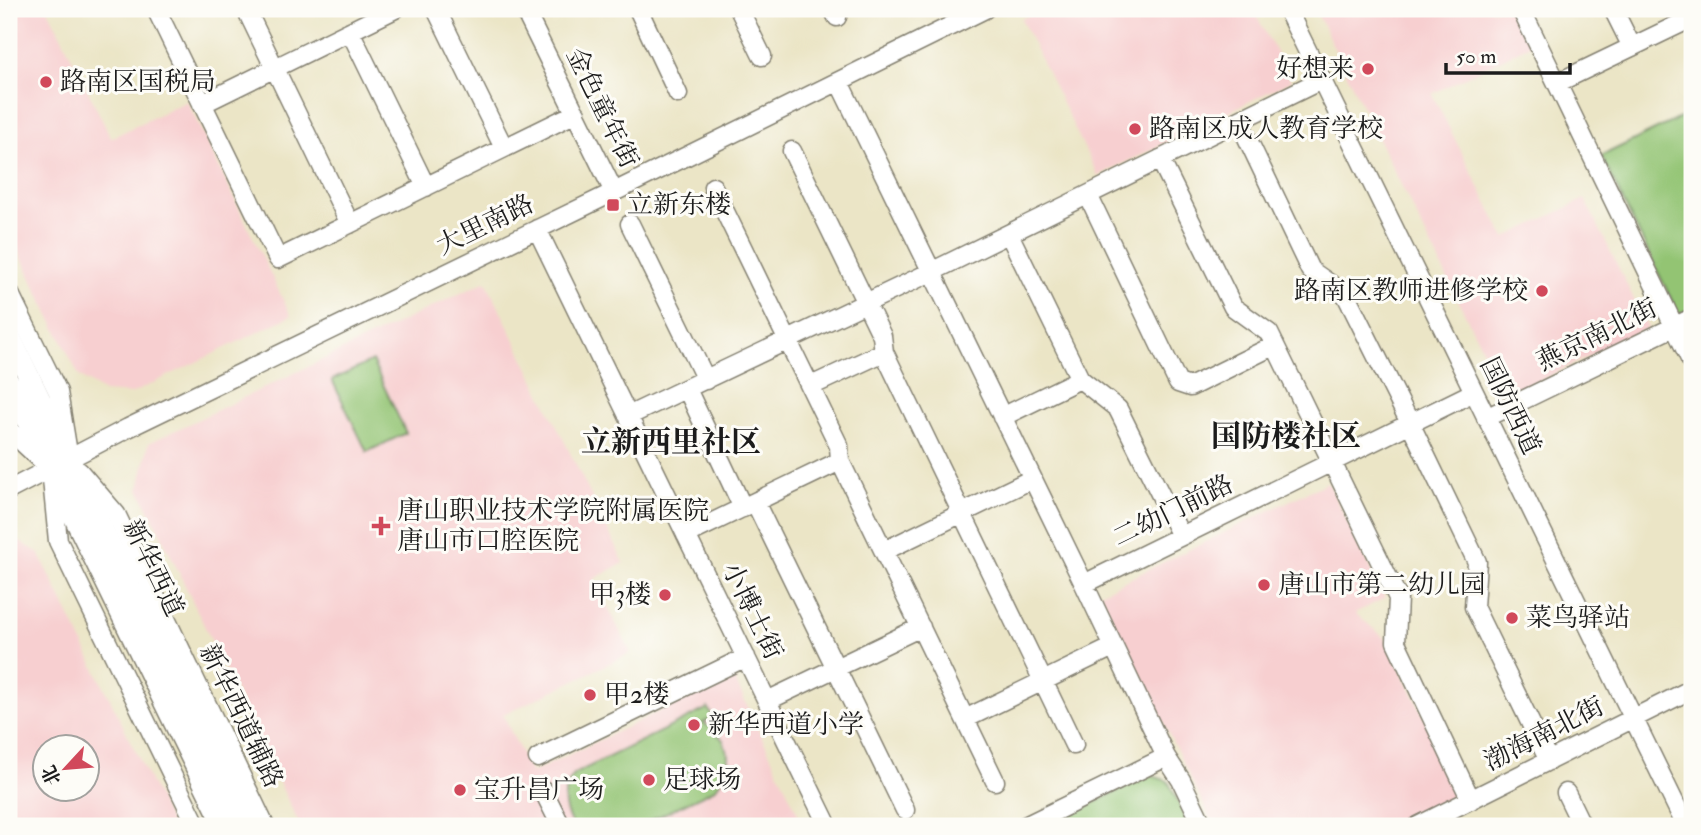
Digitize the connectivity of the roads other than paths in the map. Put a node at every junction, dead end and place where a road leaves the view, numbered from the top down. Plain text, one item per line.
1 (156, 9) edge
2 (246, 9) edge
3 (395, 9) edge
4 (436, 9) edge
5 (638, 9) edge
6 (739, 9) edge
7 (985, 9) edge
8 (1287, 9) edge
9 (1521, 9) edge
10 (1613, 9) edge
11 (527, 10) edge
12 (1692, 18) edge
13 (350, 31) junction
14 (1632, 47) junction
15 (762, 56) dead end
16 (275, 68) junction
17 (1321, 80) junction
18 (839, 82) junction
19 (1557, 83) junction
20 (678, 94) dead end
21 (202, 104) junction
22 (576, 113) junction
23 (1239, 121) junction
24 (504, 148) junction
25 (792, 151) dead end
26 (1160, 159) junction
27 (426, 187) junction
28 (713, 187) dead end
29 (614, 192) junction
30 (1088, 195) junction
31 (350, 224) junction
32 (630, 224) dead end
33 (537, 229) junction
34 (1009, 234) junction
35 (931, 272) junction
36 (9, 292) edge
37 (866, 304) junction
38 (1692, 318) edge
39 (1675, 326) junction
40 (9, 335) edge
41 (788, 340) junction
42 (1275, 345) junction
43 (884, 352) junction
44 (1692, 363) edge
45 (1080, 379) junction
46 (706, 380) junction
47 (9, 383) edge
48 (811, 386) junction
49 (687, 389) junction
50 (1474, 392) junction
51 (628, 416) junction
52 (1002, 417) junction
53 (1486, 418) junction
54 (1410, 423) junction
55 (9, 430) edge
56 (840, 461) junction
57 (1332, 462) junction
58 (60, 463) junction
59 (1032, 479) junction
60 (9, 490) edge
61 (749, 505) junction
62 (962, 514) junction
63 (686, 535) junction
64 (1181, 536) junction
65 (884, 551) junction
66 (1084, 584) junction
67 (921, 628) junction
68 (1113, 647) junction
69 (746, 657) junction
70 (836, 668) junction
71 (1043, 681) junction
72 (1692, 690) edge
73 (767, 701) junction
74 (965, 719) junction
75 (1633, 719) junction
76 (1074, 745) dead end
77 (1166, 757) junction
78 (538, 758) dead end
79 (1549, 761) junction
80 (995, 781) dead end
81 (543, 790) dead end
82 (1566, 793) dead end
83 (1471, 800) junction
84 (905, 810) dead end
85 (197, 826) edge
86 (225, 826) edge
87 (245, 826) edge
88 (265, 826) edge
89 (561, 826) edge
90 (828, 826) edge
91 (1025, 826) edge
92 (1203, 826) edge
93 (1418, 826) edge
94 (1582, 826) edge
95 (1686, 826) edge

1 - 21 street
2 - 16 street
3 - 13 street
4 - 24 street
5 - 20 street
6 - 15 street
7 - 18 street, 大里南路
8 - 17 street, 国防西道
9 - 19 street
10 - 14 street
11 - 22 street, 金色童年街
12 - 14 street
13 - 16 street
13 - 27 street
14 - 19 street
16 - 21 street
16 - 31 street
17 - 23 street
17 - 50 street, 国防西道
18 - 29 street, 大里南路
18 - 35 street
19 - 39 street
21 - 31 street
22 - 24 street
22 - 29 street, 金色童年街
23 - 26 street
23 - 54 street
24 - 27 street
25 - 37 street
26 - 30 street
26 - 42 street
27 - 31 street
28 - 41 street
29 - 33 street, 大里南路
30 - 34 street
30 - 42 street
32 - 46 street
33 - 51 street, 小博士街
33 - 58 street, 大里南路
34 - 35 street
34 - 45 street
35 - 37 street
35 - 52 street
36 - 58 street
37 - 41 street
37 - 43 street
38 - 39 street, 燕京南北街
39 - 44 street
39 - 53 street, 燕京南北街
40 - 58 main road, 新华西道
41 - 46 street
41 - 48 street
42 - 57 street
43 - 48 street
43 - 62 street
45 - 52 street
45 - 64 street
46 - 49 street
47 - 58 main road, 新华西道
48 - 56 street
49 - 51 street
49 - 61 street
50 - 53 street, 国防西道
50 - 54 street, 二幼门前路
51 - 63 street, 小博士街
52 - 59 street
53 - 75 street, 国防西道
54 - 57 street, 二幼门前路
54 - 79 street
55 - 58 street, 新华西道辅路
56 - 61 street
56 - 65 street
57 - 64 street, 二幼门前路
57 - 83 street
58 - 60 street, 大里南路
58 - 85 street
58 - 86 main road, 新华西道
58 - 87 main road, 新华西道
58 - 88 street, 新华西道辅路
59 - 62 street
59 - 66 street
61 - 63 street
61 - 70 street
62 - 65 street
62 - 71 street
63 - 69 street, 小博士街
64 - 66 street, 二幼门前路
65 - 67 street
66 - 68 street
67 - 70 street
67 - 74 street
68 - 71 street
68 - 77 street
69 - 73 street, 小博士街
69 - 78 street
70 - 73 street
70 - 84 street
71 - 74 street
71 - 76 street
72 - 75 street, 渤海南北街
73 - 90 street, 小博士街
74 - 80 street
75 - 79 street, 渤海南北街
75 - 95 street, 国防西道
77 - 91 street
77 - 92 street
79 - 83 street, 渤海南北街
81 - 89 street
82 - 94 street
83 - 93 street, 渤海南北街

